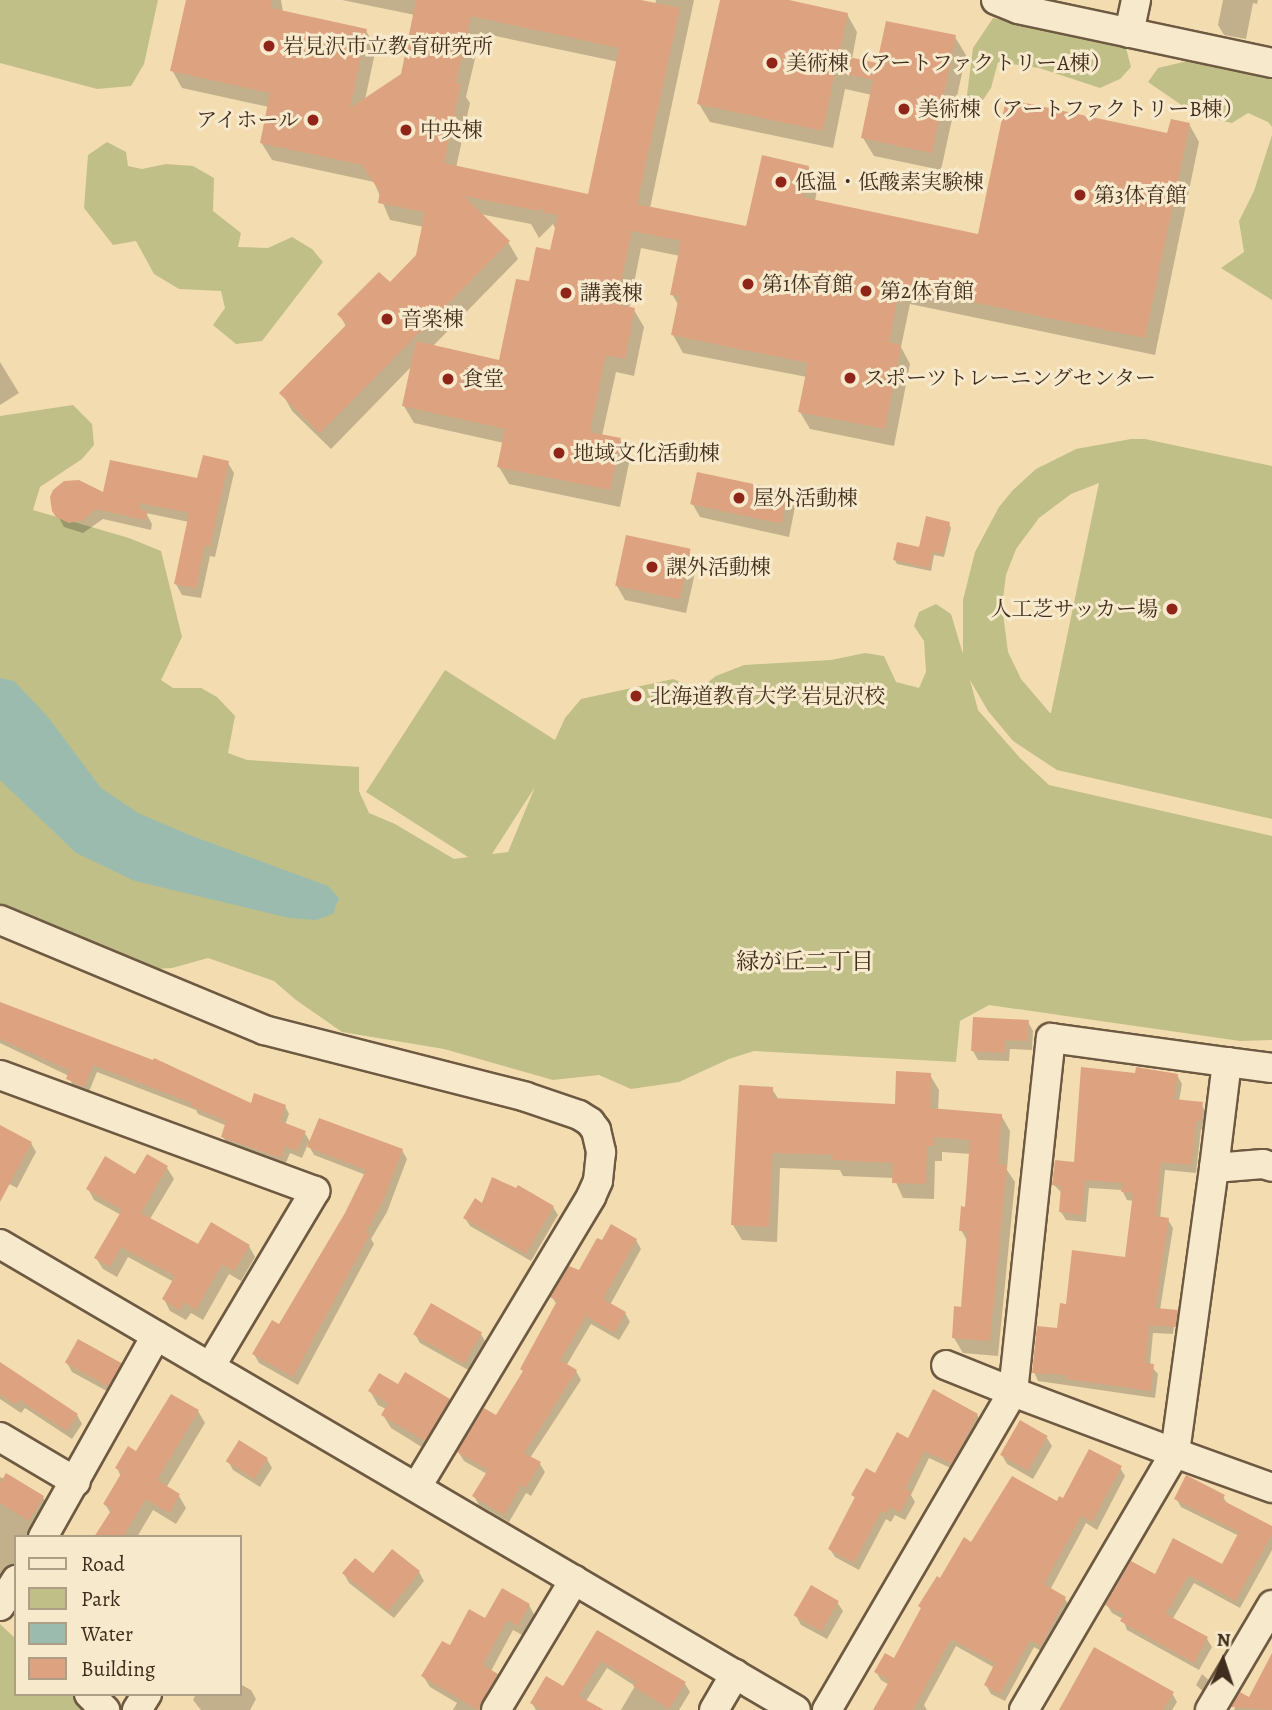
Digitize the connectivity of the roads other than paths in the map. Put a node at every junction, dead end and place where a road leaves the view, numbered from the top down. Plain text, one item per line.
1 (996, 0) edge
2 (1136, 0) edge
3 (1129, 33) junction
4 (1272, 63) edge
5 (0, 920) edge
6 (1227, 1062) junction
7 (1272, 1068) edge
8 (0, 1074) edge
9 (1272, 1167) edge
10 (1214, 1168) junction
11 (0, 1244) edge
12 (156, 1336) junction
13 (946, 1366) dead end
14 (211, 1367) junction
15 (1013, 1392) junction
16 (0, 1437) edge
17 (1175, 1453) junction
18 (76, 1482) junction
19 (416, 1487) junction
20 (1272, 1488) edge
21 (44, 1535) edge
22 (574, 1580) junction
23 (14, 1583) edge
24 (0, 1607) edge
25 (1270, 1614) edge
26 (14, 1621) edge
27 (734, 1674) junction
28 (91, 1696) edge
29 (105, 1710) edge
30 (496, 1710) edge
31 (714, 1710) edge
32 (796, 1710) edge
33 (827, 1710) edge
34 (1024, 1710) edge
35 (1210, 1710) edge

1 - 3 street
2 - 3 street
3 - 4 street
5 - 19 street
6 - 7 street
6 - 10 street
6 - 15 street
8 - 14 street
9 - 10 street
10 - 17 street
11 - 12 street
12 - 14 street
12 - 18 street
13 - 15 street
14 - 19 street
15 - 17 street
15 - 33 street
16 - 18 street
17 - 20 street
17 - 34 street
18 - 21 street
19 - 22 street
22 - 27 street
22 - 30 street
23 - 24 street
24 - 26 street
25 - 35 street
27 - 31 street
27 - 32 street
28 - 29 street

